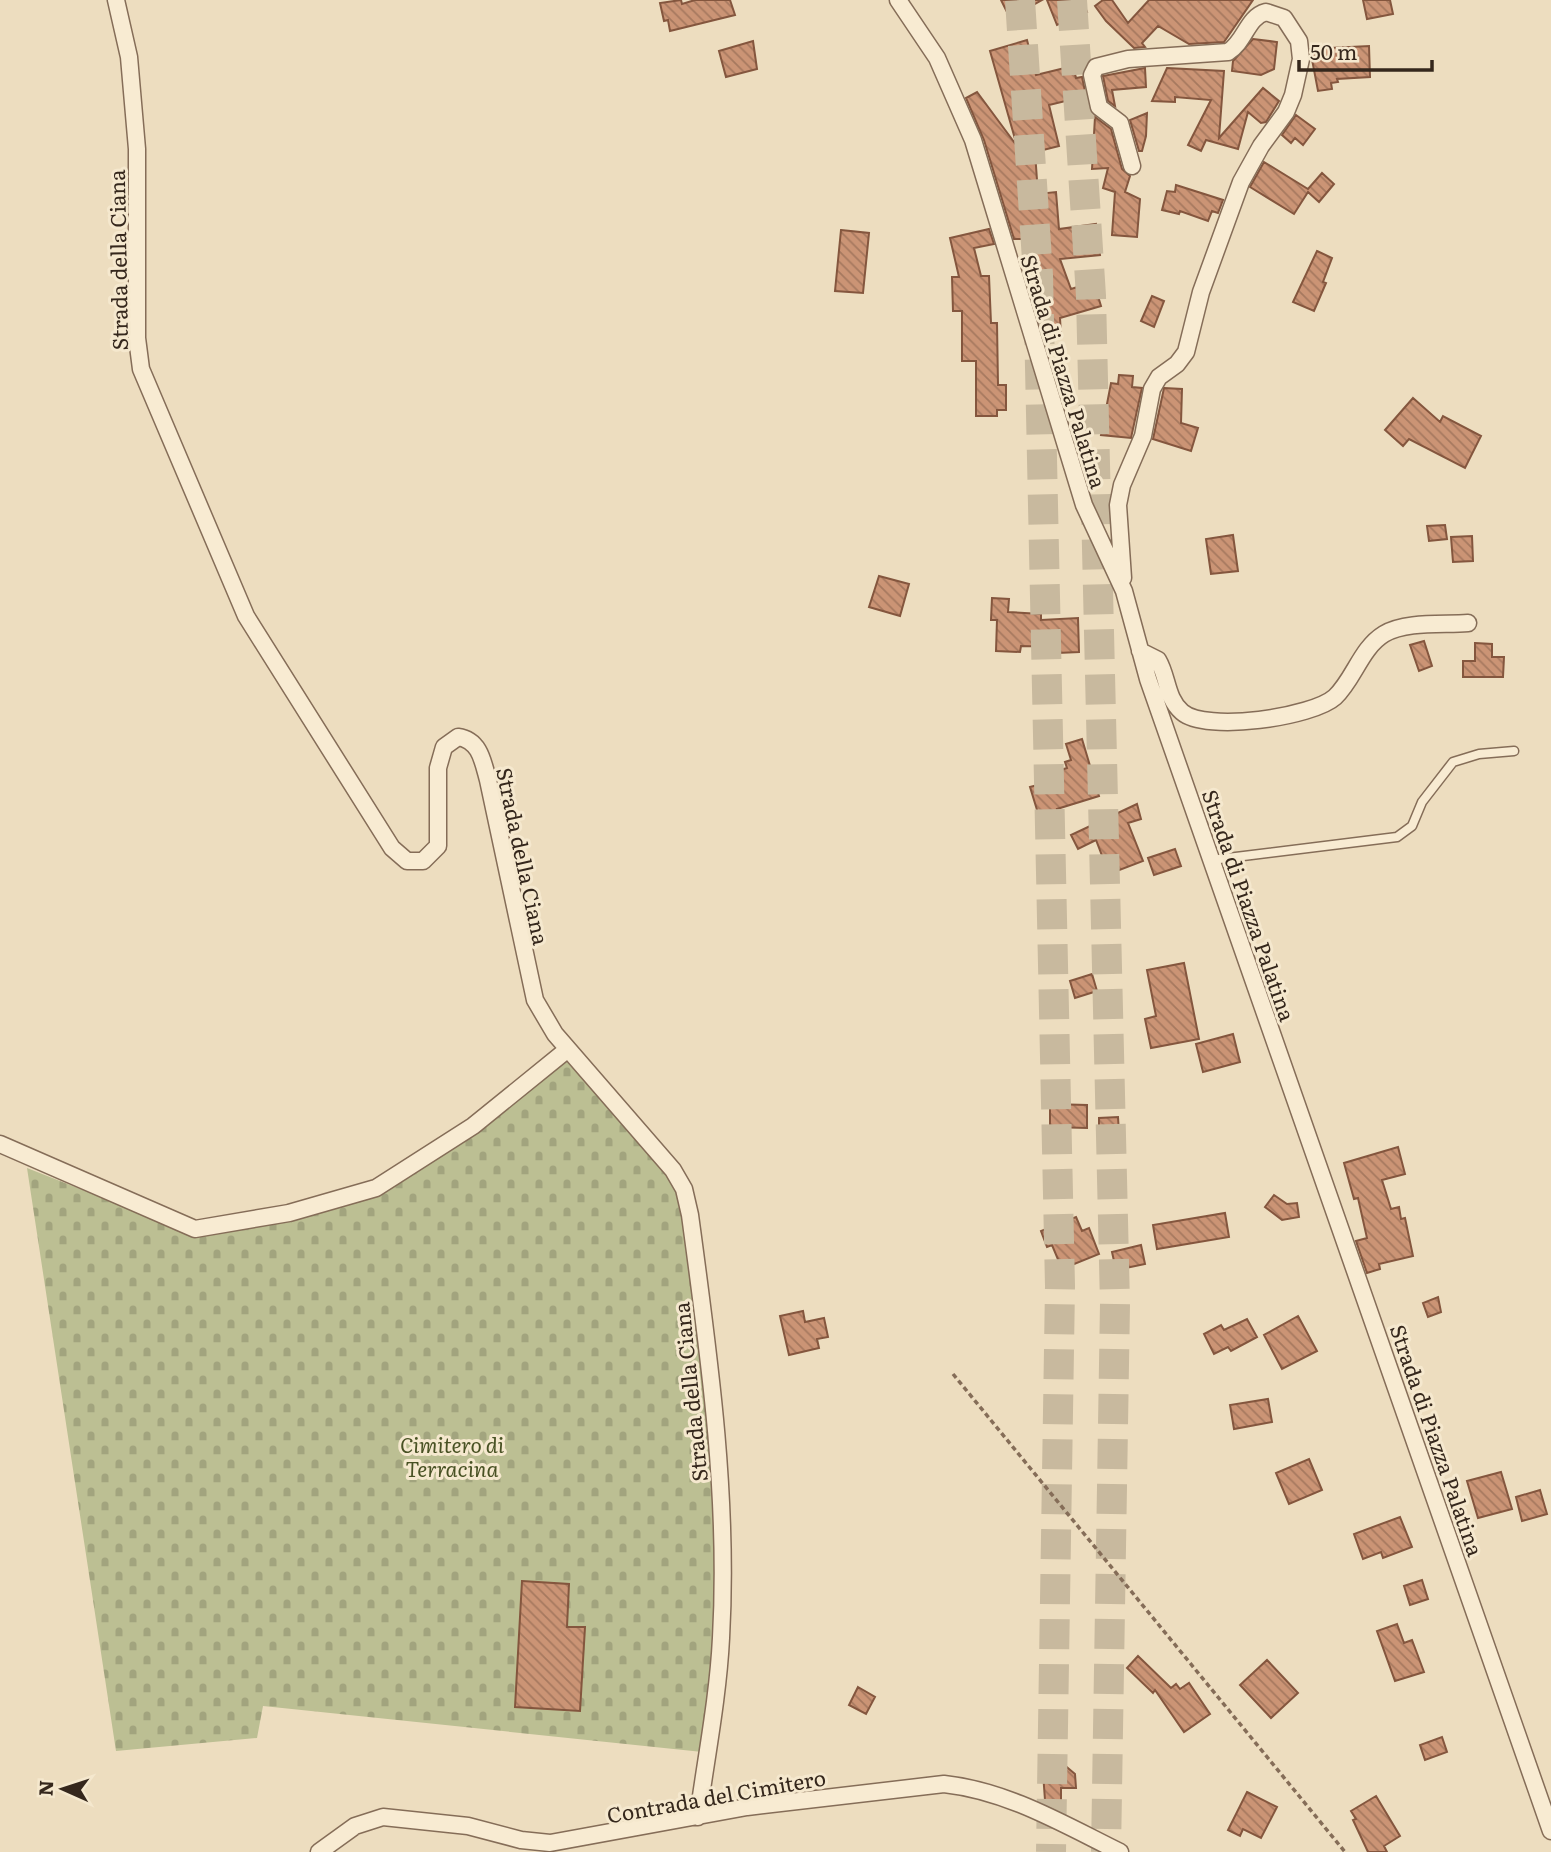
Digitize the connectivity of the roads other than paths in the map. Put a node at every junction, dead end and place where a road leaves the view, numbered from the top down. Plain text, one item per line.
1 (116, 0) edge
2 (898, 0) edge
3 (1132, 166) dead end
4 (1124, 591) junction
5 (1468, 623) dead end
6 (1140, 651) junction
7 (1514, 751) dead end
8 (1211, 860) junction
9 (568, 1049) junction
10 (0, 1144) edge
11 (698, 1817) junction
12 (1551, 1831) edge
13 (319, 1852) edge
14 (1120, 1852) edge

1 - 9 street, Strada della Ciana
2 - 4 street, Strada di Piazza Palatina
3 - 4 street
4 - 6 street, Strada di Piazza Palatina
5 - 6 street
6 - 8 street, Strada di Piazza Palatina
7 - 8 lane
8 - 12 street, Strada di Piazza Palatina
9 - 10 street
9 - 11 street, Strada della Ciana
11 - 13 street, Contrada del Cimitero
11 - 14 street, Contrada del Cimitero

